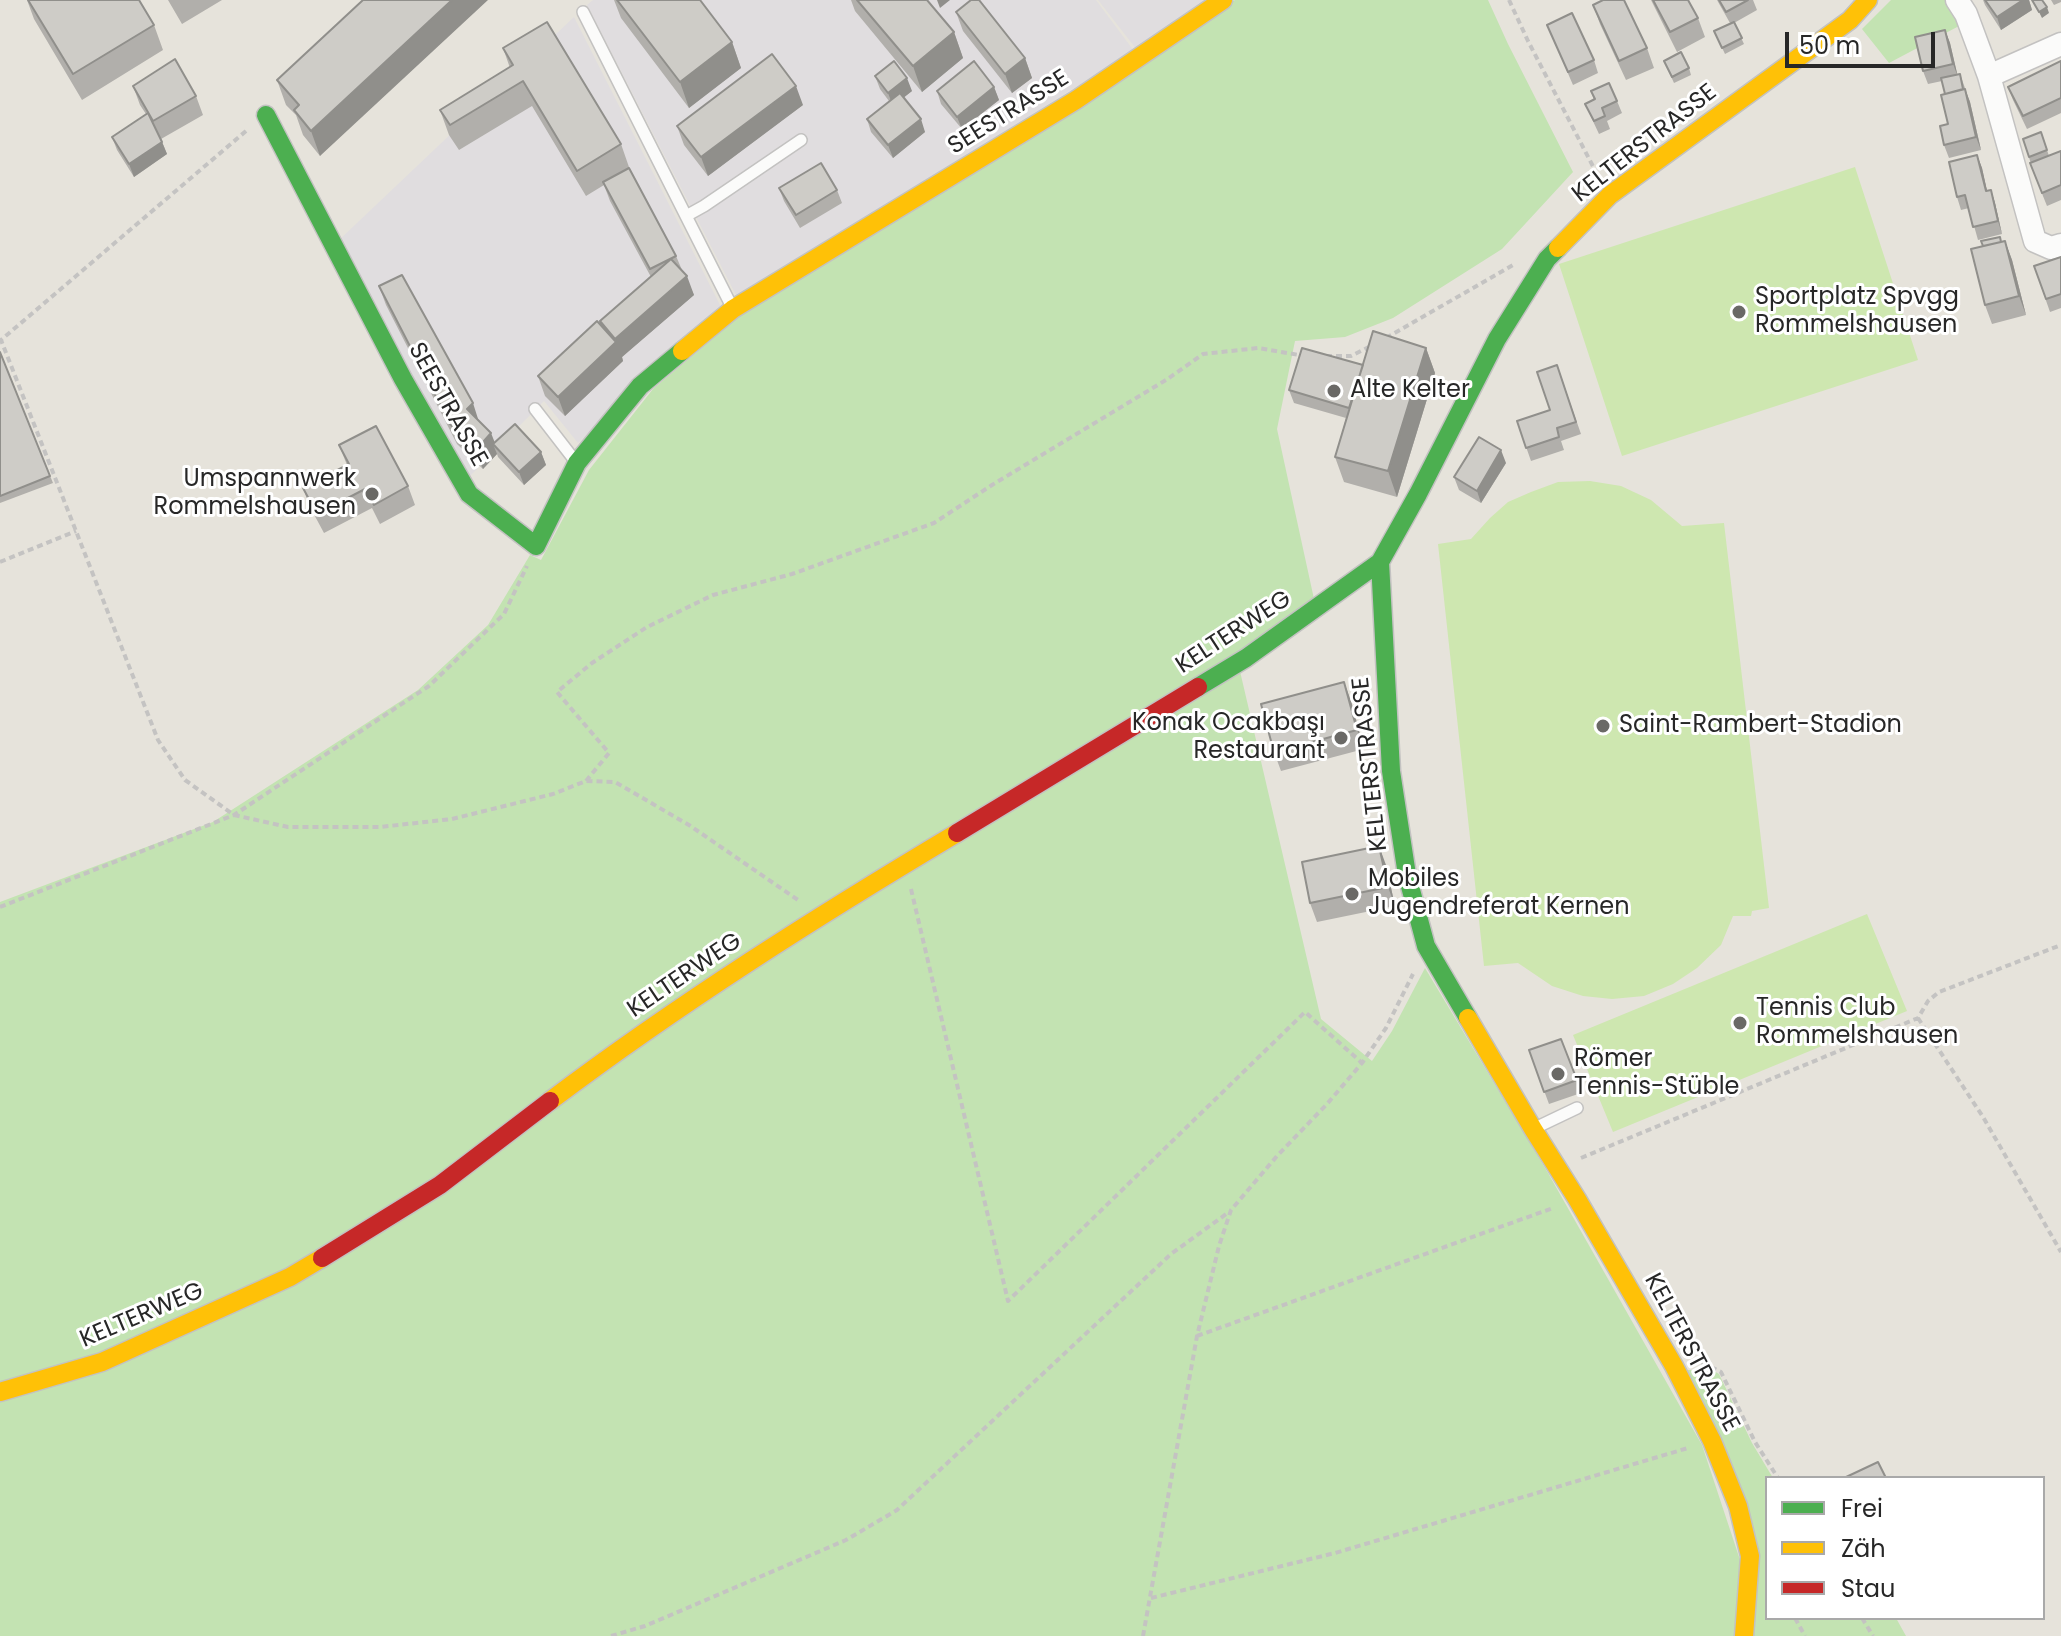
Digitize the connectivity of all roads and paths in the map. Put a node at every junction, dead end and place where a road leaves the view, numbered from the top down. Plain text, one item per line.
1 (1223, 0) edge
2 (1509, 0) edge
3 (1868, 0) edge
4 (1957, 0) edge
5 (583, 12) dead end
6 (2061, 44) edge
7 (1989, 76) junction
8 (266, 115) joint
9 (801, 140) dead end
10 (1610, 195) junction
11 (686, 216) junction
12 (2061, 245) edge
13 (1547, 259) junction
14 (733, 309) junction
15 (0, 340) edge
16 (1312, 356) edge
17 (1325, 356) edge
18 (535, 409) dead end
19 (577, 463) junction
20 (76, 531) junction
21 (536, 546) junction
22 (0, 562) edge
23 (1380, 562) junction
24 (586, 781) junction
25 (234, 815) junction
26 (905, 863) junction
27 (0, 907) edge
28 (820, 915) junction
29 (2061, 945) edge
30 (1426, 946) junction
31 (1918, 1018) junction
32 (1362, 1063) junction
33 (1577, 1108) dead end
34 (1533, 1129) junction
35 (1558, 1167) junction
36 (1577, 1199) junction
37 (1231, 1210) junction
38 (2061, 1252) edge
39 (1197, 1336) junction
40 (1674, 1366) junction
41 (0, 1392) edge
42 (1712, 1441) junction
43 (1777, 1476) edge
44 (1151, 1598) junction
45 (611, 1636) edge
46 (1143, 1636) edge
47 (1744, 1636) edge

1 - 14 street, SEESTRASSE
2 - 10 path
3 - 10 street, KELTERSTRASSE
4 - 7 street
5 - 11 lane
6 - 7 street
7 - 12 street
8 - 15 path
8 - 21 street, SEESTRASSE
9 - 11 lane
10 - 13 street, KELTERSTRASSE
11 - 14 lane
13 - 17 path
13 - 23 street, KELTERSTRASSE
14 - 19 street, SEESTRASSE
15 - 20 path
16 - 24 path
18 - 19 lane
19 - 21 street, SEESTRASSE
20 - 22 path
20 - 25 path
21 - 25 path
23 - 26 street, KELTERWEG
23 - 30 street, KELTERSTRASSE
24 - 25 path
24 - 28 path
25 - 27 path
26 - 28 street, KELTERWEG
26 - 32 path
28 - 41 street, KELTERWEG
29 - 31 path
30 - 32 path
30 - 34 street, KELTERSTRASSE
31 - 35 path
31 - 38 path
32 - 37 path
33 - 34 lane
34 - 35 street, KELTERSTRASSE
35 - 36 street, KELTERSTRASSE
36 - 39 path
36 - 40 street, KELTERSTRASSE
37 - 39 path
37 - 45 path
39 - 44 path
40 - 42 street, KELTERSTRASSE
40 - 43 path
42 - 44 path
42 - 47 street, KELTERSTRASSE
44 - 46 path

